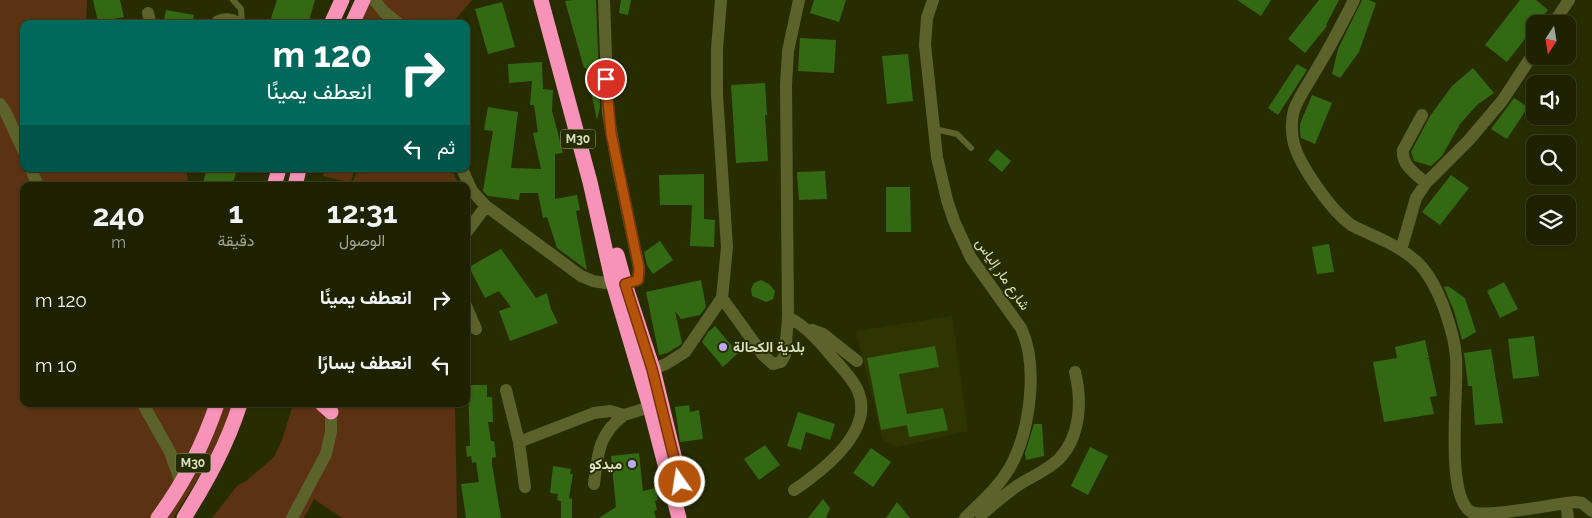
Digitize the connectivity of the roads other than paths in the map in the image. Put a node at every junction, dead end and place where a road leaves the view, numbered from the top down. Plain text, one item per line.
1 (232, 0) edge
2 (342, 0) edge
3 (363, 0) edge
4 (374, 0) edge
5 (541, 0) edge
6 (550, 0) edge
7 (604, 0) edge
8 (721, 0) edge
9 (799, 0) edge
10 (933, 0) edge
11 (1354, 0) edge
12 (1569, 0) edge
13 (1559, 15) edge
14 (221, 20) edge
15 (235, 20) edge
16 (241, 20) edge
17 (333, 20) edge
18 (354, 20) edge
19 (394, 20) edge
20 (1526, 64) edge
21 (0, 104) edge
22 (1422, 115) dead end
23 (935, 134) junction
24 (20, 143) edge
25 (971, 148) dead end
26 (1426, 184) junction
27 (470, 187) edge
28 (486, 206) junction
29 (470, 228) edge
30 (1401, 250) junction
31 (619, 282) junction
32 (722, 298) junction
33 (470, 315) edge
34 (788, 317) junction
35 (476, 329) dead end
36 (807, 330) junction
37 (857, 361) dead end
38 (652, 369) junction
39 (1075, 372) dead end
40 (506, 390) dead end
41 (145, 407) edge
42 (217, 407) edge
43 (239, 407) edge
44 (328, 407) edge
45 (650, 407) junction
46 (624, 415) junction
47 (519, 442) junction
48 (181, 483) junction
49 (594, 484) dead end
50 (525, 487) dead end
51 (794, 490) dead end
52 (1566, 503) junction
53 (1592, 511) edge
54 (158, 518) edge
55 (184, 518) edge
56 (292, 518) edge
57 (680, 518) edge
58 (688, 518) edge
59 (965, 518) edge
60 (977, 518) edge
61 (1568, 518) edge

1 - 16 lane
2 - 17 highway
3 - 18 highway
4 - 19 street
5 - 31 highway, M30
6 - 31 highway, M30
7 - 31 street
8 - 32 street
9 - 34 street
10 - 23 street, شارع مار إلياس
11 - 30 street
12 - 13 street
14 - 15 street
20 - 26 street
21 - 24 street
22 - 26 street
23 - 25 lane
23 - 59 street, شارع مار إلياس
26 - 30 street
27 - 28 street
28 - 29 street
28 - 31 street
30 - 52 street
31 - 38 highway, M30
31 - 45 highway, M30
32 - 34 street
32 - 38 street
33 - 35 street
34 - 36 street
36 - 37 street
36 - 51 street
38 - 58 highway, M30
39 - 60 street
40 - 47 street
41 - 48 street
42 - 48 highway, M30
43 - 55 highway, M30
44 - 56 street
45 - 46 street
45 - 57 highway, M30
46 - 47 street
46 - 49 street
47 - 50 street
48 - 54 highway, M30
52 - 53 street
52 - 61 street

